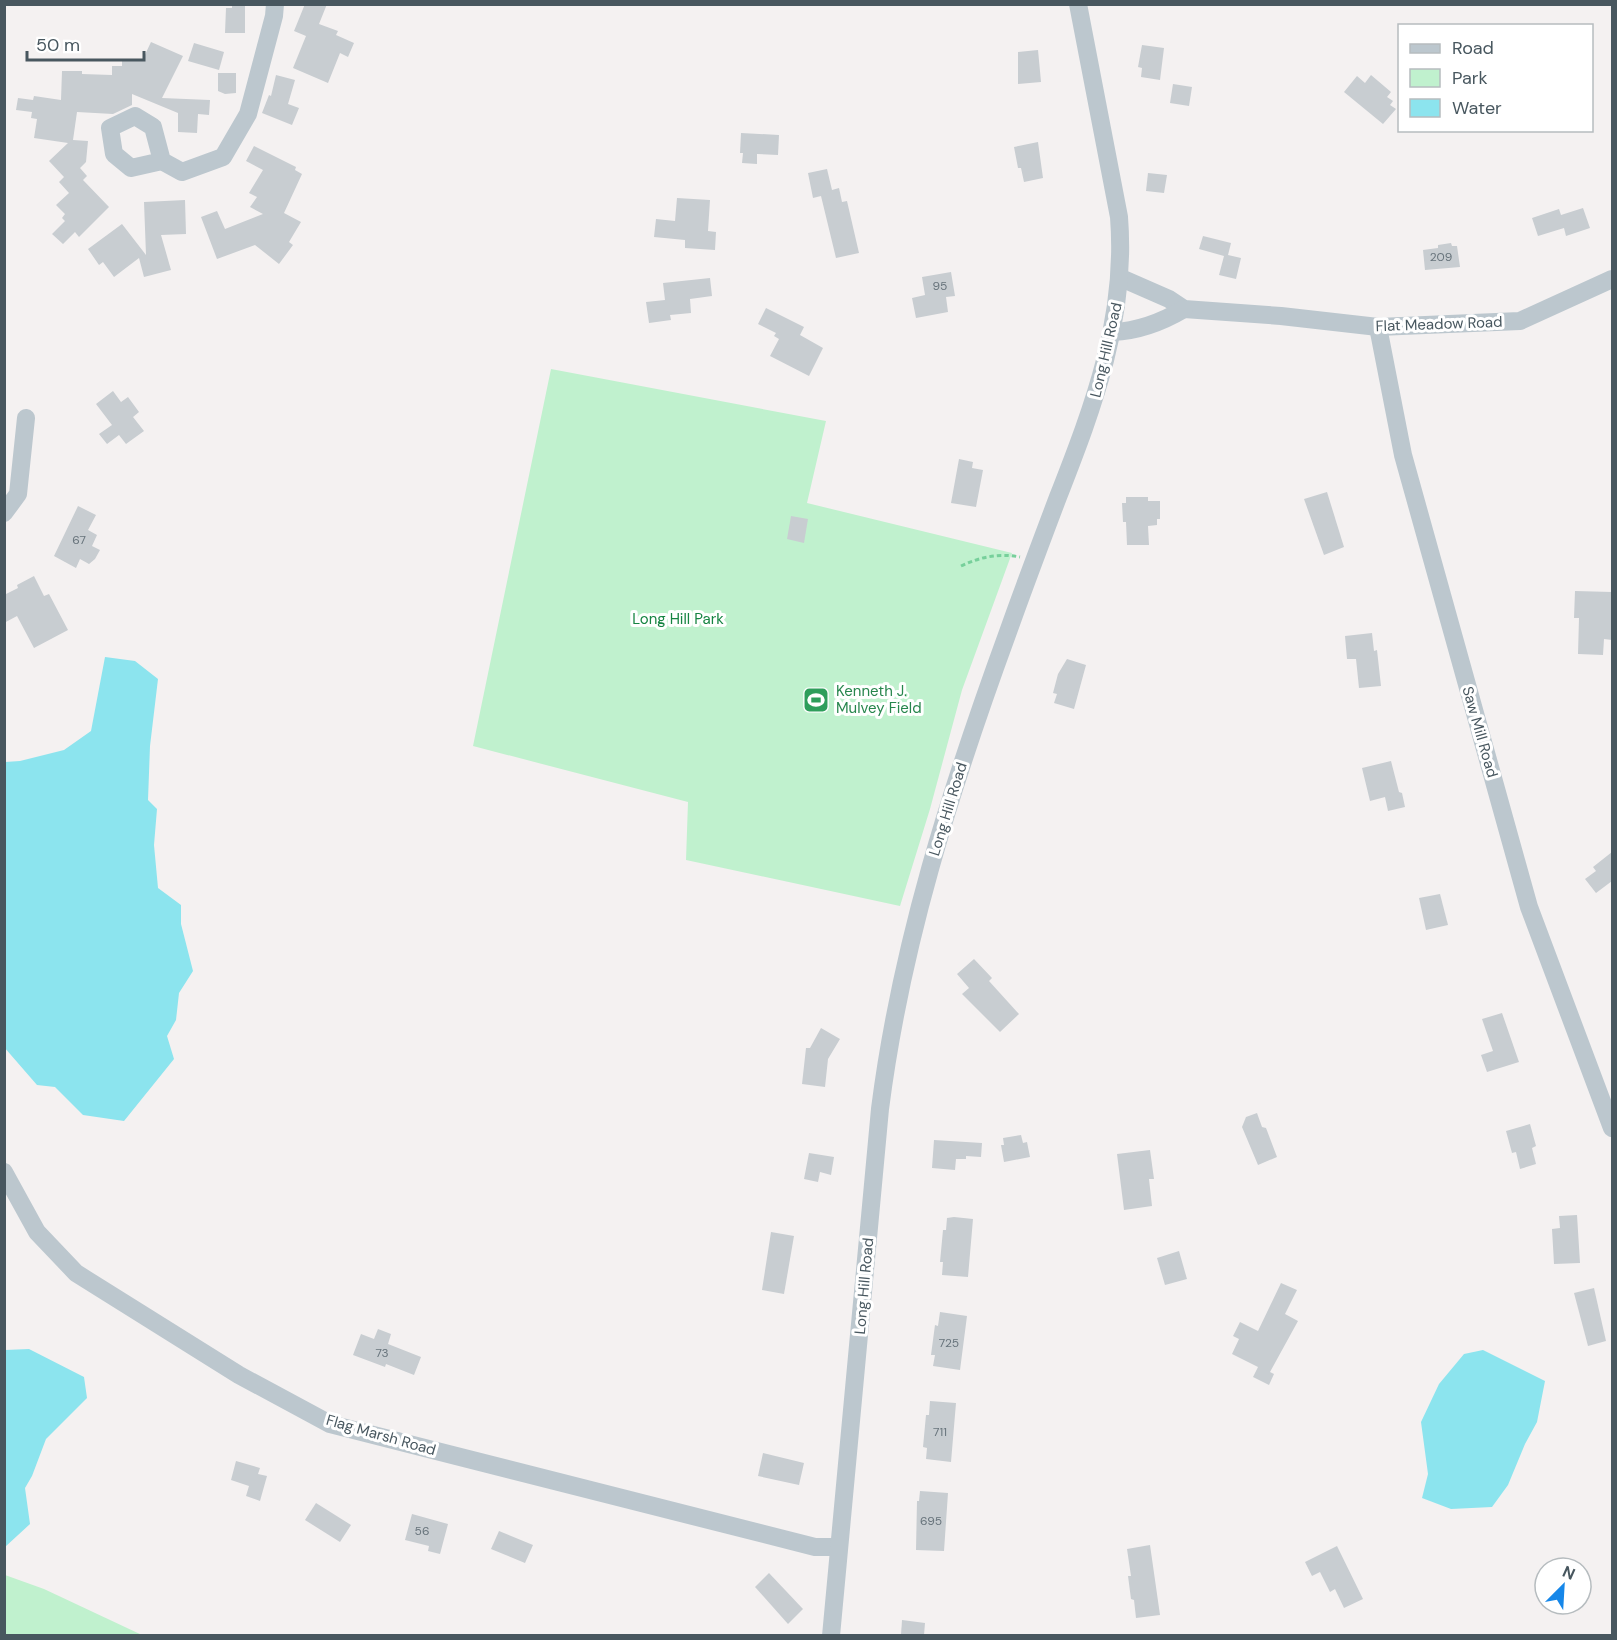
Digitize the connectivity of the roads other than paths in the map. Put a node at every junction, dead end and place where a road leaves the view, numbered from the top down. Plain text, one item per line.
1 (275, 4) edge
2 (1078, 4) edge
3 (162, 161) dead end
4 (1120, 278) junction
5 (1612, 279) edge
6 (1184, 309) junction
7 (1378, 327) junction
8 (1113, 332) junction
9 (26, 418) dead end
10 (4, 513) edge
11 (1612, 1128) edge
12 (4, 1172) edge
13 (839, 1547) junction
14 (831, 1635) edge

1 - 3 street
2 - 4 street, Long Hill Road
4 - 6 street, Flat Meadow Road
4 - 8 street, Long Hill Road
5 - 7 street, Flat Meadow Road
6 - 7 street, Flat Meadow Road
6 - 8 street, Flat Meadow Road
7 - 11 street, Saw Mill Road
8 - 13 street, Long Hill Road
9 - 10 street
12 - 13 street, Flag Marsh Road
13 - 14 street, Long Hill Road

